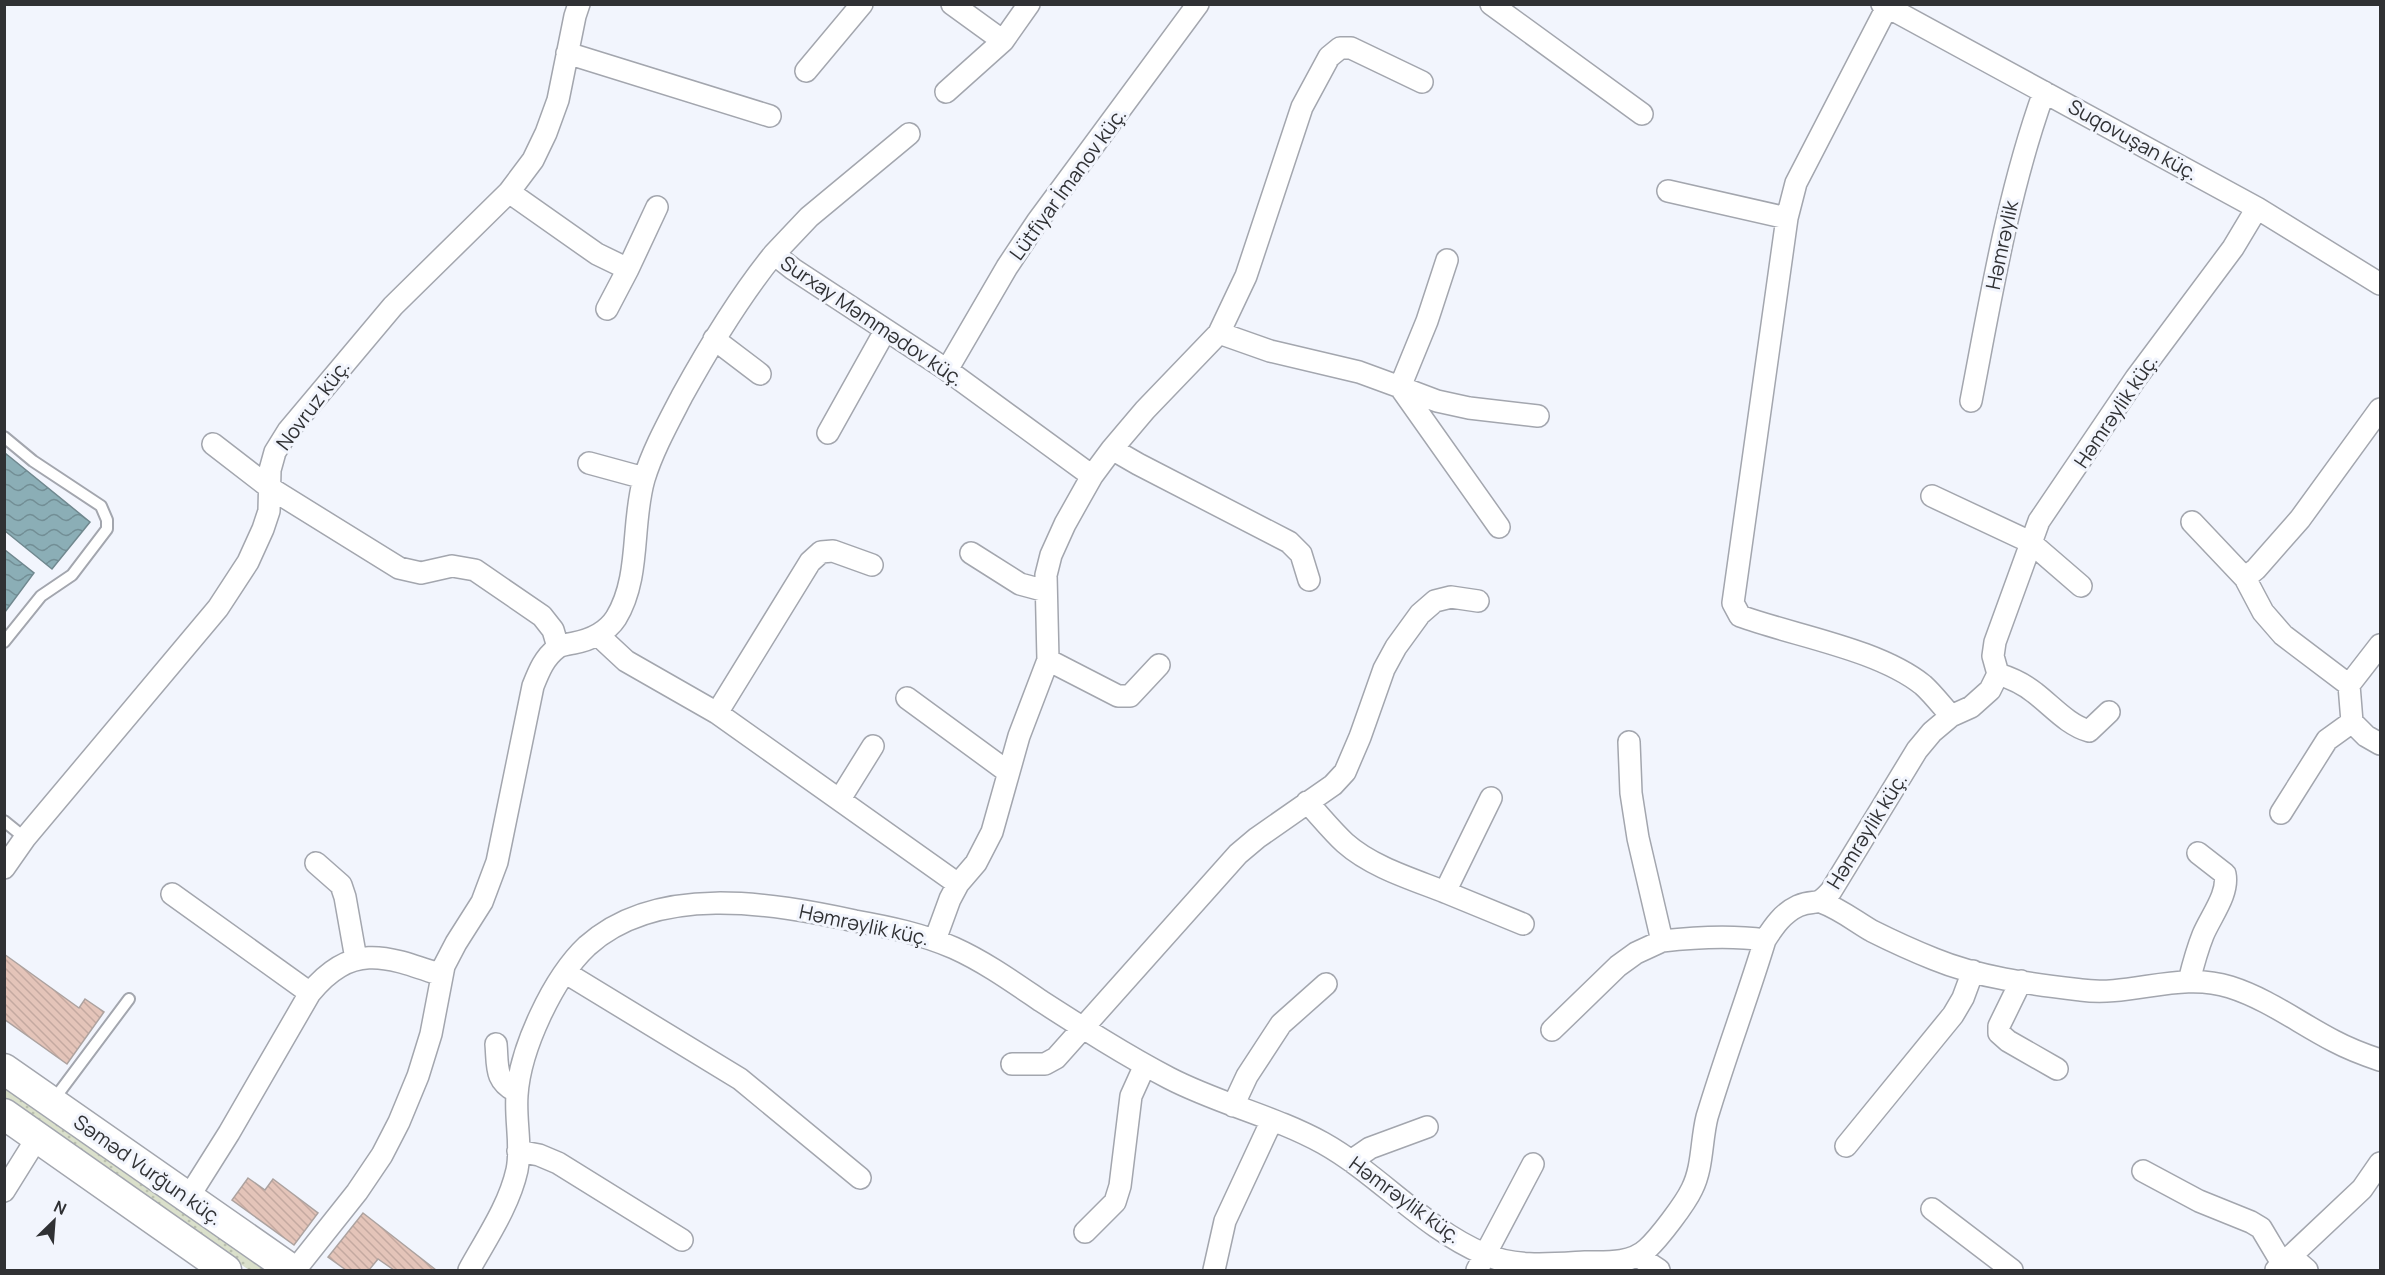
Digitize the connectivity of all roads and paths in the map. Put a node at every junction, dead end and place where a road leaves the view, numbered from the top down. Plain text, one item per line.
1 (579, 4) edge
2 (862, 4) edge
3 (952, 4) edge
4 (1029, 4) edge
5 (1198, 4) edge
6 (1491, 4) edge
7 (1885, 6) edge
8 (1003, 41) junction
9 (567, 53) junction
10 (806, 71) dead end
11 (1422, 82) dead end
12 (946, 92) dead end
13 (2043, 92) junction
14 (1642, 114) dead end
15 (770, 116) dead end
16 (909, 134) dead end
17 (1668, 191) dead end
18 (509, 192) junction
19 (657, 207) dead end
20 (2257, 208) junction
21 (1787, 218) junction
22 (774, 254) junction
23 (1447, 260) dead end
24 (628, 269) junction
25 (2380, 284) edge
26 (608, 309) dead end
27 (885, 331) junction
28 (1219, 333) junction
29 (714, 339) junction
30 (947, 370) junction
31 (760, 374) dead end
32 (1400, 387) junction
33 (1971, 401) dead end
34 (2380, 409) edge
35 (1538, 416) dead end
36 (828, 433) dead end
37 (4, 436) edge
38 (213, 444) dead end
39 (1112, 449) junction
40 (589, 463) dead end
41 (1092, 476) junction
42 (644, 478) junction
43 (270, 488) junction
44 (1932, 496) dead end
45 (2192, 522) dead end
46 (1499, 527) dead end
47 (2030, 542) junction
48 (971, 553) dead end
49 (872, 565) dead end
50 (2245, 578) junction
51 (1309, 580) dead end
52 (2081, 586) dead end
53 (1046, 591) junction
54 (1478, 601) dead end
55 (598, 635) junction
56 (4, 642) edge
57 (2380, 645) edge
58 (558, 647) junction
59 (1048, 660) junction
60 (1159, 665) dead end
61 (1998, 674) junction
62 (2349, 685) junction
63 (907, 698) dead end
64 (2109, 712) dead end
65 (717, 713) junction
66 (1951, 716) junction
67 (2352, 722) junction
68 (1629, 742) dead end
69 (2380, 744) edge
70 (873, 746) dead end
71 (1008, 772) junction
72 (1491, 798) dead end
73 (840, 799) junction
74 (1307, 802) junction
75 (2281, 813) dead end
76 (4, 821) edge
77 (25, 838) junction
78 (2198, 853) dead end
79 (316, 863) dead end
80 (4, 868) edge
81 (958, 885) junction
82 (1445, 892) junction
83 (172, 894) dead end
84 (1821, 902) junction
85 (1522, 924) dead end
86 (935, 940) junction
87 (1765, 940) junction
88 (1662, 941) junction
89 (356, 958) junction
90 (1972, 971) junction
91 (566, 973) junction
92 (441, 975) junction
93 (2021, 981) junction
94 (2190, 981) junction
95 (1326, 984) dead end
96 (309, 993) junction
97 (129, 999) dead end
98 (1083, 1028) junction
99 (1552, 1030) dead end
100 (496, 1044) dead end
101 (2380, 1060) edge
102 (1012, 1064) dead end
103 (1145, 1065) junction
104 (4, 1069) edge
105 (2057, 1070) dead end
106 (517, 1092) junction
107 (52, 1102) junction
108 (1233, 1106) junction
109 (4, 1114) edge
110 (1272, 1120) junction
111 (1427, 1127) dead end
112 (37, 1138) junction
113 (1846, 1146) dead end
114 (518, 1150) junction
115 (1351, 1161) junction
116 (2380, 1163) edge
117 (1533, 1164) dead end
118 (2143, 1171) dead end
119 (860, 1178) dead end
120 (4, 1191) edge
121 (188, 1198) junction
122 (1932, 1209) dead end
123 (1085, 1232) dead end
124 (682, 1240) dead end
125 (1638, 1256) junction
126 (1482, 1263) edge
127 (2289, 1267) edge
128 (226, 1270) edge
129 (293, 1270) edge
130 (469, 1270) edge
131 (1214, 1270) edge
132 (1659, 1270) edge
133 (2012, 1270) edge

1 - 9 street, Novruz küç.
2 - 10 street
3 - 8 street
4 - 8 street
5 - 30 street, Lütfiyar İmanov küç.
6 - 14 street
7 - 13 street, Suqovuşan küç.
7 - 21 street
8 - 12 street
9 - 15 street
9 - 18 street, Novruz küç.
11 - 28 street
13 - 20 street, Suqovuşan küç.
13 - 33 street, Həmrəylik
16 - 22 street
17 - 21 street
18 - 24 street
18 - 43 street, Novruz küç.
19 - 24 street
20 - 25 street, Suqovuşan küç.
20 - 47 street, Həmrəylik küç.
21 - 66 street
22 - 27 street, Surxay Məmmədov küç.
22 - 29 street, Surxay Məmmədov küç.
23 - 32 street
24 - 26 street
27 - 30 street, Surxay Məmmədov küç.
27 - 36 street
28 - 32 street
28 - 39 street
29 - 31 street
29 - 42 street, Surxay Məmmədov küç.
30 - 41 street, Surxay Məmmədov küç.
32 - 35 street
32 - 46 street
34 - 50 street
37 - 56 lane
38 - 43 street
39 - 41 street
39 - 51 street
40 - 42 street
41 - 53 street
42 - 55 street, Surxay Məmmədov küç.
43 - 58 street
43 - 77 street, Novruz küç.
44 - 47 street
45 - 50 street
47 - 52 street
47 - 61 street, Həmrəylik küç.
48 - 53 street
49 - 65 street
50 - 62 street
53 - 59 street
54 - 74 street
55 - 58 street
55 - 65 street
57 - 62 street
58 - 92 street
59 - 60 street
59 - 71 street
61 - 64 street
61 - 66 street, Həmrəylik küç.
62 - 67 street
63 - 71 street
65 - 73 street
66 - 84 street, Həmrəylik küç.
67 - 69 street
67 - 75 street
68 - 88 street
70 - 73 street
71 - 81 street
72 - 82 street
73 - 81 street
74 - 82 street
74 - 98 street
76 - 77 lane
77 - 80 street, Novruz küç.
78 - 94 street
79 - 89 street
81 - 86 street
82 - 85 street
83 - 96 street
84 - 87 street, Həmrəylik küç.
84 - 90 street
86 - 91 street, Həmrəylik küç.
86 - 98 street, Həmrəylik küç.
87 - 88 street
87 - 125 street, Həmrəylik küç.
88 - 99 street
89 - 92 street
89 - 96 street
90 - 93 street
90 - 113 street
91 - 106 street, Həmrəylik küç.
91 - 119 street
92 - 129 street
93 - 94 street
93 - 105 street
94 - 101 street
95 - 108 street
96 - 121 street
97 - 107 lane
98 - 102 street
98 - 103 street, Həmrəylik küç.
100 - 106 street
103 - 108 street, Həmrəylik küç.
103 - 123 street
104 - 107 main road, Səməd Vurğun küç.
106 - 114 street, Həmrəylik küç.
107 - 121 main road, Səməd Vurğun küç.
108 - 110 street, Həmrəylik küç.
109 - 112 main road, Səməd Vurğun küç.
110 - 115 street, Həmrəylik küç.
110 - 131 street
111 - 115 street
112 - 120 street
112 - 128 main road, Səməd Vurğun küç.
114 - 124 street
114 - 130 street, Həmrəylik küç.
115 - 126 street, Həmrəylik küç.
116 - 127 street
117 - 126 street
118 - 127 street
121 - 129 main road, Səməd Vurğun küç.
122 - 133 street
125 - 126 street, Həmrəylik küç.
125 - 132 street

